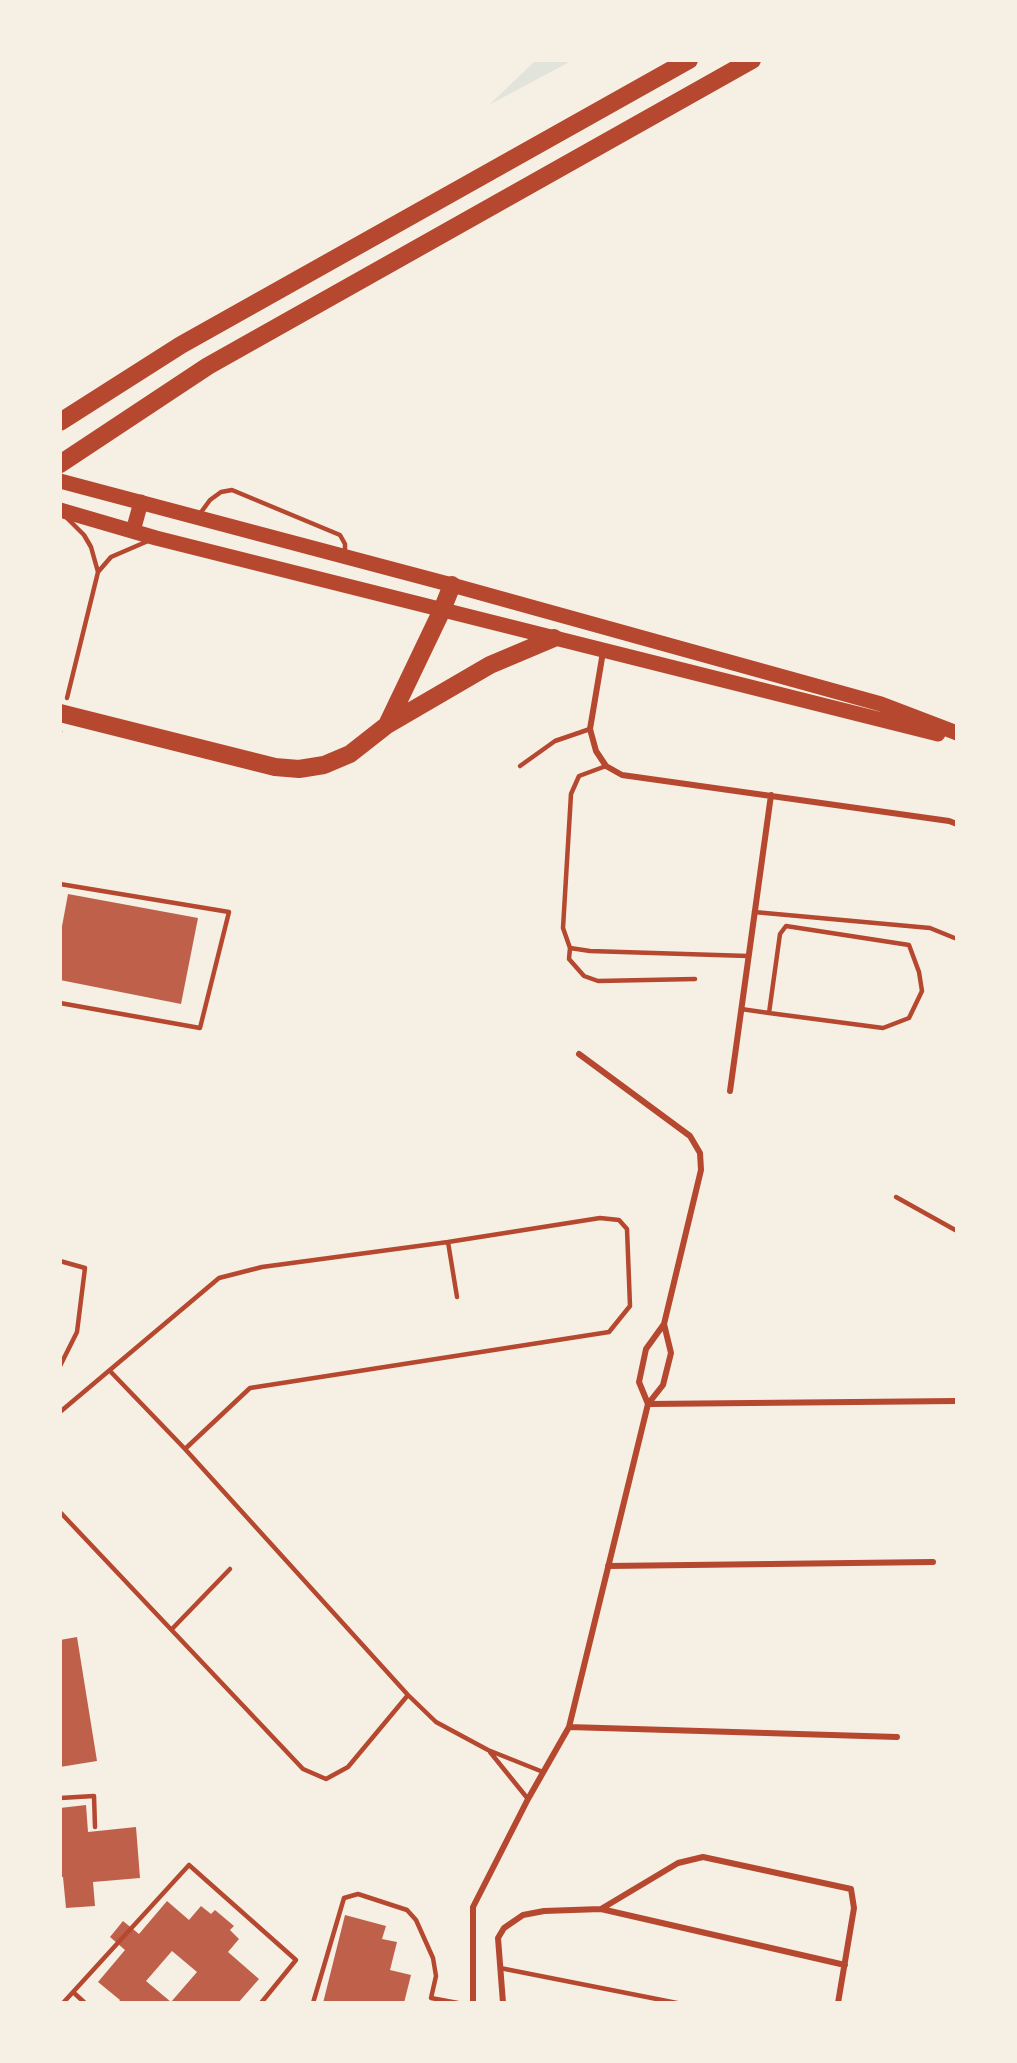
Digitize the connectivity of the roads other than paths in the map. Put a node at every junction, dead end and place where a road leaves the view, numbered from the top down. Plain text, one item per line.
1 (689, 60) edge
2 (752, 60) edge
3 (60, 422) edge
4 (60, 464) edge
5 (60, 480) edge
6 (141, 502) junction
7 (60, 511) edge
8 (198, 518) junction
9 (133, 531) junction
10 (156, 538) junction
11 (345, 557) junction
12 (98, 572) junction
13 (452, 585) junction
14 (442, 610) junction
15 (554, 638) junction
16 (603, 652) junction
17 (64, 705) edge
18 (387, 724) junction
19 (590, 729) junction
20 (957, 733) edge
21 (957, 739) edge
22 (520, 766) dead end
23 (606, 766) junction
24 (771, 795) junction
25 (957, 824) edge
26 (60, 884) edge
27 (754, 912) junction
28 (957, 939) edge
29 (570, 948) junction
30 (748, 956) junction
31 (695, 979) dead end
32 (60, 1003) edge
33 (741, 1009) junction
34 (769, 1012) junction
35 (579, 1054) dead end
36 (730, 1091) dead end
37 (896, 1197) dead end
38 (957, 1231) edge
39 (448, 1242) junction
40 (60, 1261) edge
41 (457, 1297) dead end
42 (664, 1324) junction
43 (60, 1366) edge
44 (111, 1371) junction
45 (957, 1401) edge
46 (648, 1404) junction
47 (60, 1412) edge
48 (186, 1449) junction
49 (60, 1512) edge
50 (933, 1562) dead end
51 (608, 1566) junction
52 (230, 1569) dead end
53 (172, 1629) junction
54 (408, 1695) junction
55 (569, 1727) junction
56 (897, 1737) dead end
57 (488, 1750) junction
58 (543, 1772) junction
59 (60, 1798) edge
60 (528, 1799) junction
61 (95, 1827) dead end
62 (601, 1909) junction
63 (844, 1965) junction
64 (500, 1968) junction
65 (73, 1992) junction
66 (430, 2001) edge
67 (63, 2003) edge
68 (85, 2003) edge
69 (261, 2003) edge
70 (313, 2003) edge
71 (458, 2003) edge
72 (473, 2003) edge
73 (503, 2003) edge
74 (677, 2003) edge
75 (838, 2003) edge

1 - 3 highway
2 - 4 highway
5 - 6 main road
6 - 8 main road
6 - 9 main road
7 - 9 main road
7 - 12 lane
8 - 11 main road
8 - 11 lane
9 - 10 main road
10 - 12 lane
10 - 14 main road
11 - 13 main road
12 - 17 lane
13 - 14 highway
13 - 20 main road
14 - 15 main road
14 - 18 highway
15 - 16 main road
15 - 18 highway
16 - 19 street
16 - 21 main road
17 - 18 highway
19 - 22 lane
19 - 23 street
23 - 24 street
23 - 29 lane
24 - 25 street
24 - 27 street
26 - 32 lane
27 - 28 lane
27 - 30 street
29 - 30 lane
29 - 31 lane
30 - 33 street
33 - 34 lane
33 - 36 street
34 - 34 lane
35 - 42 street
37 - 38 lane
39 - 41 lane
39 - 44 lane
39 - 48 lane
40 - 43 lane
42 - 46 street
42 - 46 street
44 - 47 lane
44 - 48 lane
45 - 46 street
46 - 51 street
48 - 54 lane
49 - 53 lane
50 - 51 street
51 - 55 street
52 - 53 lane
53 - 54 lane
54 - 57 lane
55 - 56 street
55 - 58 street
57 - 58 lane
57 - 60 lane
58 - 60 street
59 - 61 lane
60 - 72 street
62 - 63 street
62 - 63 street
62 - 64 street
63 - 75 street
64 - 73 street
64 - 74 lane
65 - 67 lane
65 - 68 lane
65 - 69 lane
66 - 70 lane
66 - 71 lane

